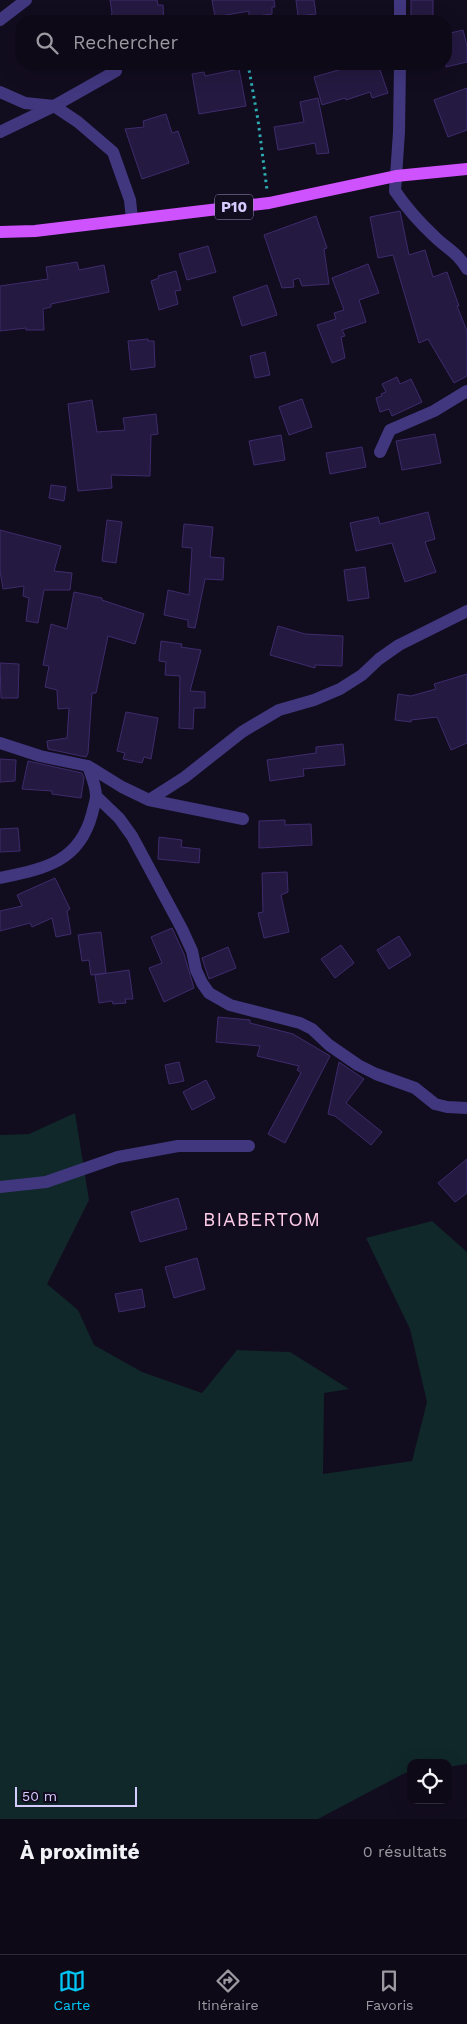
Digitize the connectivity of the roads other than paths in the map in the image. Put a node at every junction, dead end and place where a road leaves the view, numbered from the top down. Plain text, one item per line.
1 (26, 0) edge
2 (400, 0) edge
3 (400, 15) edge
4 (0, 20) edge
5 (400, 70) edge
6 (116, 71) dead end
7 (0, 92) edge
8 (54, 106) junction
9 (0, 132) edge
10 (467, 169) edge
11 (396, 176) junction
12 (132, 219) junction
13 (0, 232) edge
14 (467, 269) edge
15 (467, 391) edge
16 (380, 452) dead end
17 (467, 611) edge
18 (0, 743) edge
19 (88, 766) junction
20 (96, 796) junction
21 (149, 800) junction
22 (243, 819) dead end
23 (0, 878) edge
24 (467, 1108) edge
25 (249, 1146) dead end
26 (0, 1187) edge

1 - 4 street
2 - 3 street
5 - 11 street
6 - 8 street
7 - 8 street
8 - 9 street
8 - 12 street
10 - 11 main road, P10
11 - 12 main road, P10
11 - 14 street
12 - 13 main road, P10
15 - 16 street
17 - 21 street
18 - 19 street
19 - 20 street
19 - 21 street
20 - 23 street
20 - 24 street
21 - 22 street
25 - 26 street

